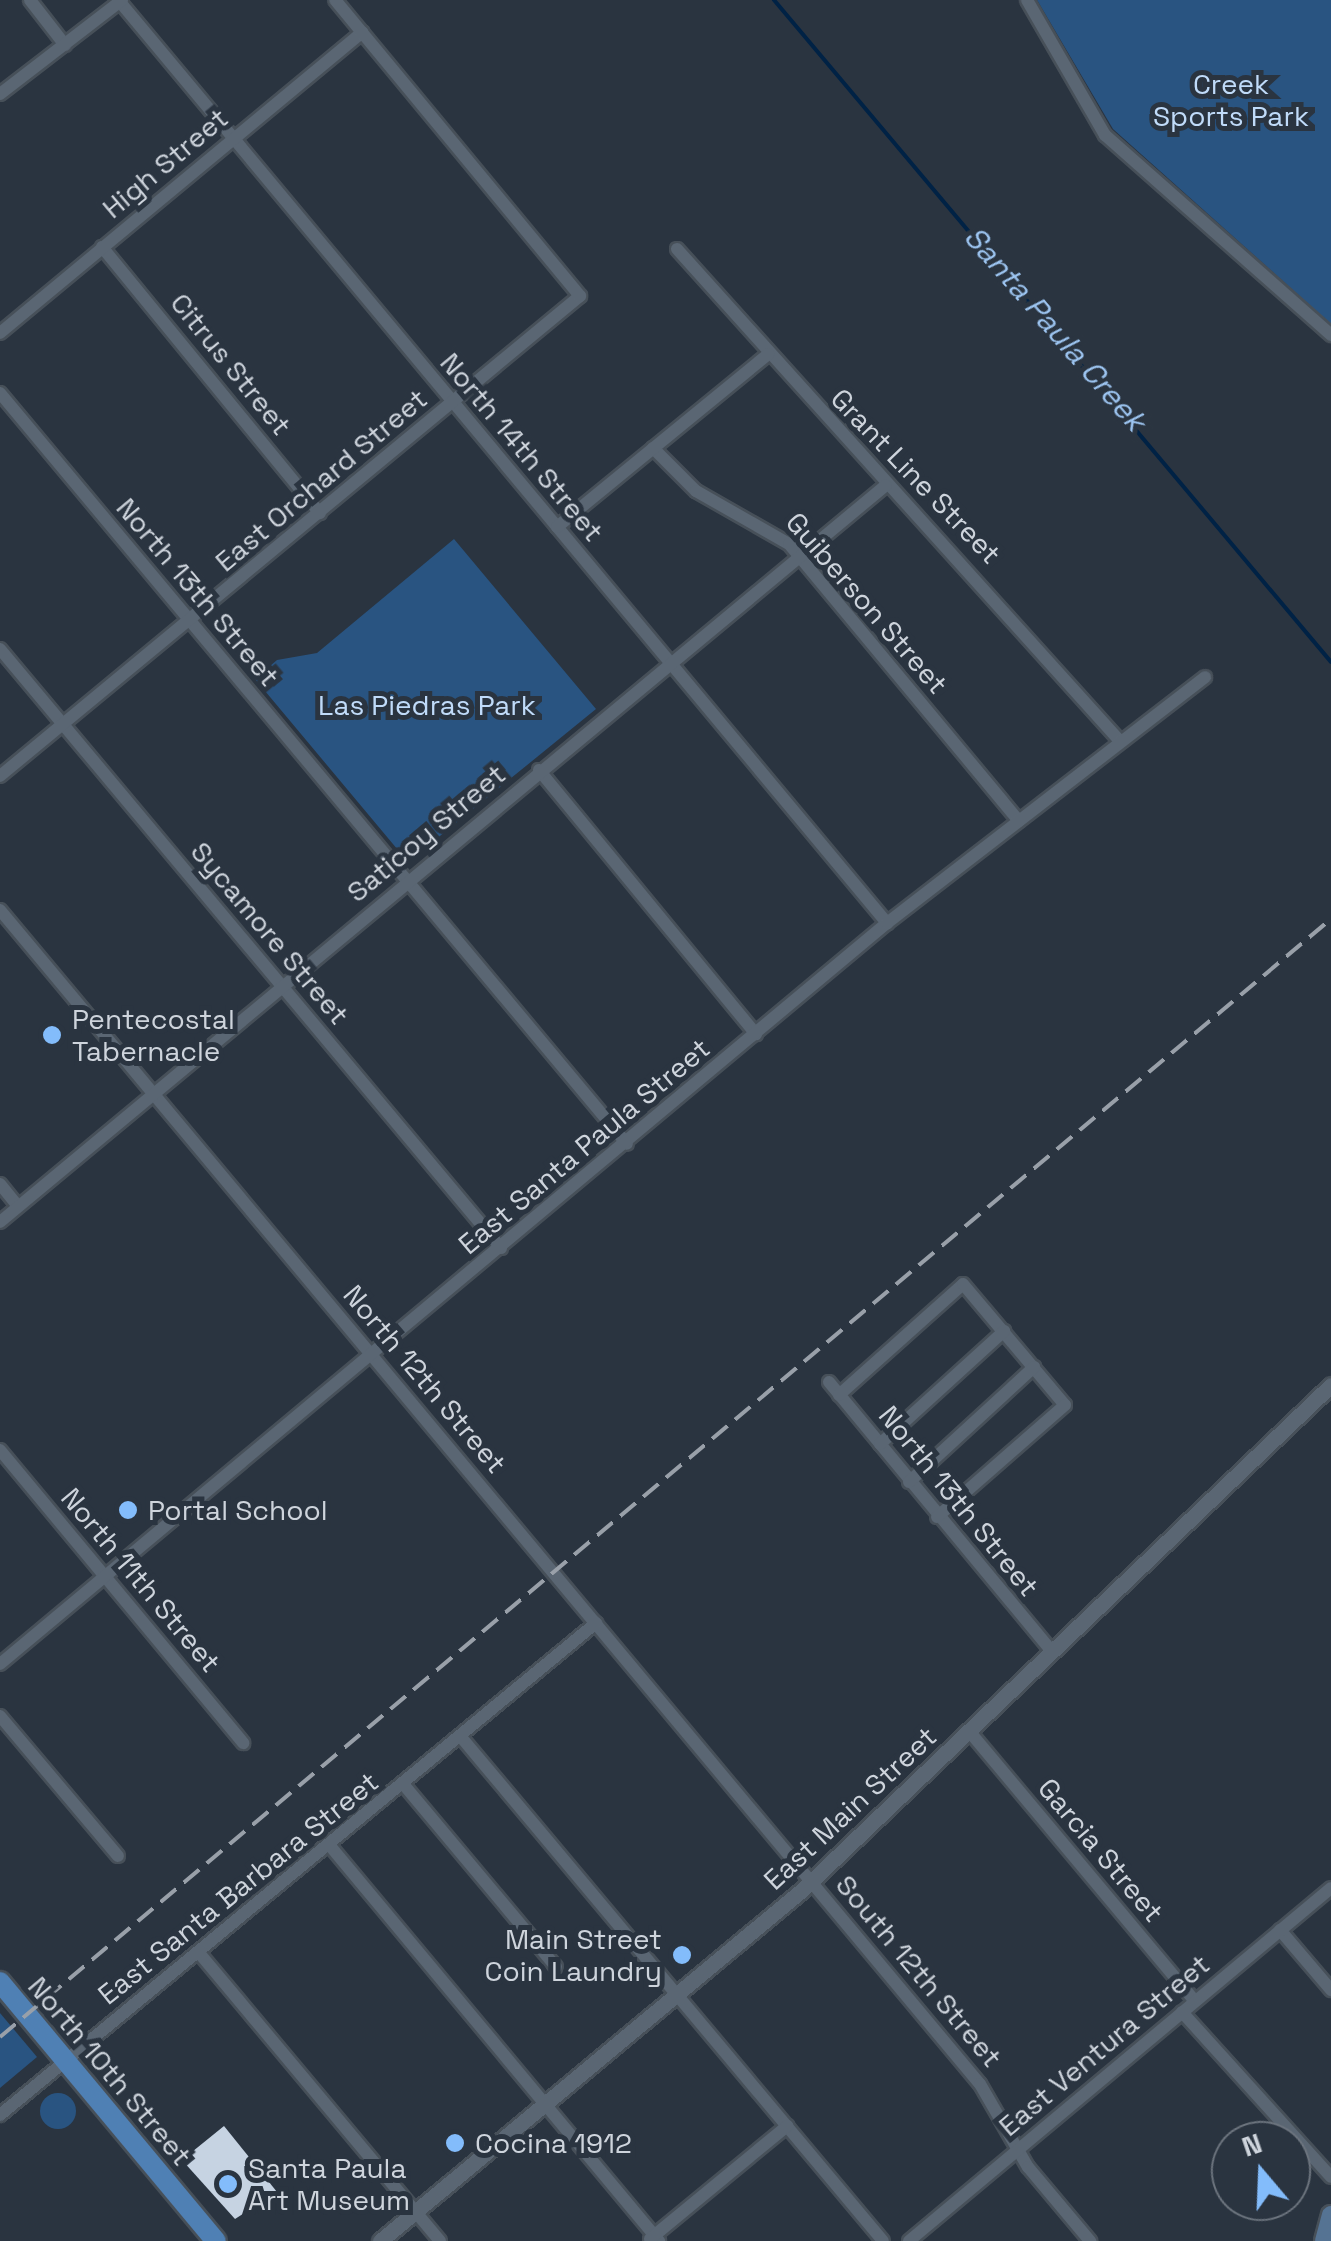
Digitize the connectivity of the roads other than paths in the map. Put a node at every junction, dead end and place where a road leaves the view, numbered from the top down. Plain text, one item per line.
1 (30, 0) edge
2 (335, 0) edge
3 (1027, 0) edge
4 (121, 1) edge
5 (362, 32) junction
6 (65, 45) junction
7 (0, 94) edge
8 (232, 140) junction
9 (102, 247) junction
10 (677, 248) dead end
11 (0, 333) edge
12 (1331, 335) edge
13 (768, 354) junction
14 (0, 392) edge
15 (452, 403) junction
16 (652, 448) junction
17 (886, 486) junction
18 (320, 513) junction
19 (557, 528) junction
20 (800, 557) junction
21 (189, 620) junction
22 (0, 650) edge
23 (670, 662) junction
24 (1205, 677) dead end
25 (62, 724) junction
26 (1118, 738) junction
27 (539, 770) junction
28 (0, 776) edge
29 (1019, 821) junction
30 (406, 882) junction
31 (0, 910) edge
32 (887, 923) junction
33 (282, 988) junction
34 (756, 1034) junction
35 (153, 1092) junction
36 (627, 1144) junction
37 (0, 1184) edge
38 (18, 1206) junction
39 (0, 1222) edge
40 (502, 1248) junction
41 (1004, 1331) junction
42 (372, 1354) junction
43 (1034, 1367) junction
44 (829, 1382) dead end
45 (1331, 1386) edge
46 (839, 1395) junction
47 (880, 1444) junction
48 (0, 1450) edge
49 (909, 1482) junction
50 (937, 1518) junction
51 (106, 1576) junction
52 (596, 1623) junction
53 (1052, 1652) junction
54 (0, 1664) edge
55 (0, 1716) edge
56 (969, 1731) junction
57 (462, 1737) junction
58 (242, 1743) dead end
59 (404, 1785) junction
60 (332, 1846) junction
61 (118, 1856) dead end
62 (811, 1880) junction
63 (1331, 1888) edge
64 (1280, 1930) junction
65 (200, 1954) junction
66 (556, 1967) dead end
67 (0, 1982) edge
68 (1331, 1990) edge
69 (676, 1994) junction
70 (1195, 2002) junction
71 (1182, 2012) junction
72 (66, 2060) junction
73 (545, 2103) junction
74 (0, 2115) edge
75 (786, 2126) junction
76 (1017, 2150) junction
77 (1331, 2177) edge
78 (415, 2212) junction
79 (1331, 2215) edge
80 (654, 2239) edge
81 (216, 2241) edge
82 (380, 2241) edge
83 (440, 2241) edge
84 (883, 2241) edge
85 (909, 2241) edge
86 (1090, 2241) edge
87 (1324, 2241) edge

1 - 6 street
2 - 5 street
3 - 12 street
4 - 6 street
4 - 8 street, North 14th Street
5 - 8 street, High Street
5 - 15 street, East Orchard Street
6 - 7 street
8 - 9 street, High Street
8 - 15 street, North 14th Street
9 - 11 street, High Street
9 - 18 street, Citrus Street
10 - 13 street, Grant Line Street
13 - 16 street
13 - 17 street, Grant Line Street
14 - 21 street, North 13th Street
15 - 18 street, East Orchard Street
15 - 19 street, North 14th Street
16 - 19 street
16 - 20 street, Guiberson Street
17 - 20 street, Saticoy Street
17 - 26 street, Grant Line Street
18 - 21 street, East Orchard Street
19 - 23 street, North 14th Street
20 - 23 street, Saticoy Street
20 - 29 street, Guiberson Street
21 - 25 street, East Orchard Street
21 - 30 street, North 13th Street
22 - 25 street, Sycamore Street
23 - 27 street, Saticoy Street
23 - 32 street, North 14th Street
24 - 26 street, East Santa Paula Street
25 - 28 street, East Orchard Street
25 - 33 street, Sycamore Street
26 - 29 street, East Santa Paula Street
27 - 30 street, Saticoy Street
27 - 34 street
29 - 32 street, East Santa Paula Street
30 - 33 street, Saticoy Street
30 - 36 street, North 13th Street
31 - 35 street, North 12th Street
32 - 34 street, East Santa Paula Street
33 - 35 street, Saticoy Street
33 - 40 street, Sycamore Street
34 - 36 street, East Santa Paula Street
35 - 38 street, Saticoy Street
35 - 42 street, North 12th Street
36 - 40 street, East Santa Paula Street
37 - 38 street
38 - 39 street, Saticoy Street
40 - 42 street, East Santa Paula Street
41 - 43 street
41 - 46 street
41 - 47 street
42 - 51 street, East Santa Paula Street
42 - 52 street, North 12th Street
43 - 49 street
43 - 50 street
44 - 46 street, North 13th Street
45 - 53 street, East Main Street
46 - 47 street, North 13th Street
47 - 49 street, North 13th Street
48 - 51 street, North 11th Street
49 - 50 street, North 13th Street
50 - 53 street, North 13th Street
51 - 54 street, East Santa Paula Street
51 - 58 street, North 11th Street
52 - 57 street, East Santa Barbara Street
52 - 62 street, North 12th Street
53 - 56 street, East Main Street
55 - 61 street
56 - 62 street, East Main Street
56 - 70 street, Garcia Street
57 - 59 street, East Santa Barbara Street
57 - 69 street
59 - 60 street, East Santa Barbara Street
59 - 66 street
60 - 65 street, East Santa Barbara Street
60 - 73 street
62 - 69 street, East Main Street
62 - 76 street, South 12th Street
63 - 64 street, East Ventura Street
64 - 68 street
64 - 70 street, East Ventura Street
65 - 72 street, East Santa Barbara Street
65 - 78 street
67 - 72 main road, North 10th Street
69 - 73 street, East Main Street
69 - 75 street
70 - 71 street, East Ventura Street
71 - 76 street, East Ventura Street
71 - 77 street
72 - 74 street, East Santa Barbara Street
72 - 81 main road, North 10th Street
73 - 78 street, East Main Street
73 - 80 street
75 - 80 street
75 - 84 street
76 - 85 street, East Ventura Street
76 - 86 street, South 12th Street
78 - 82 street, East Main Street
78 - 83 street
79 - 87 main road

